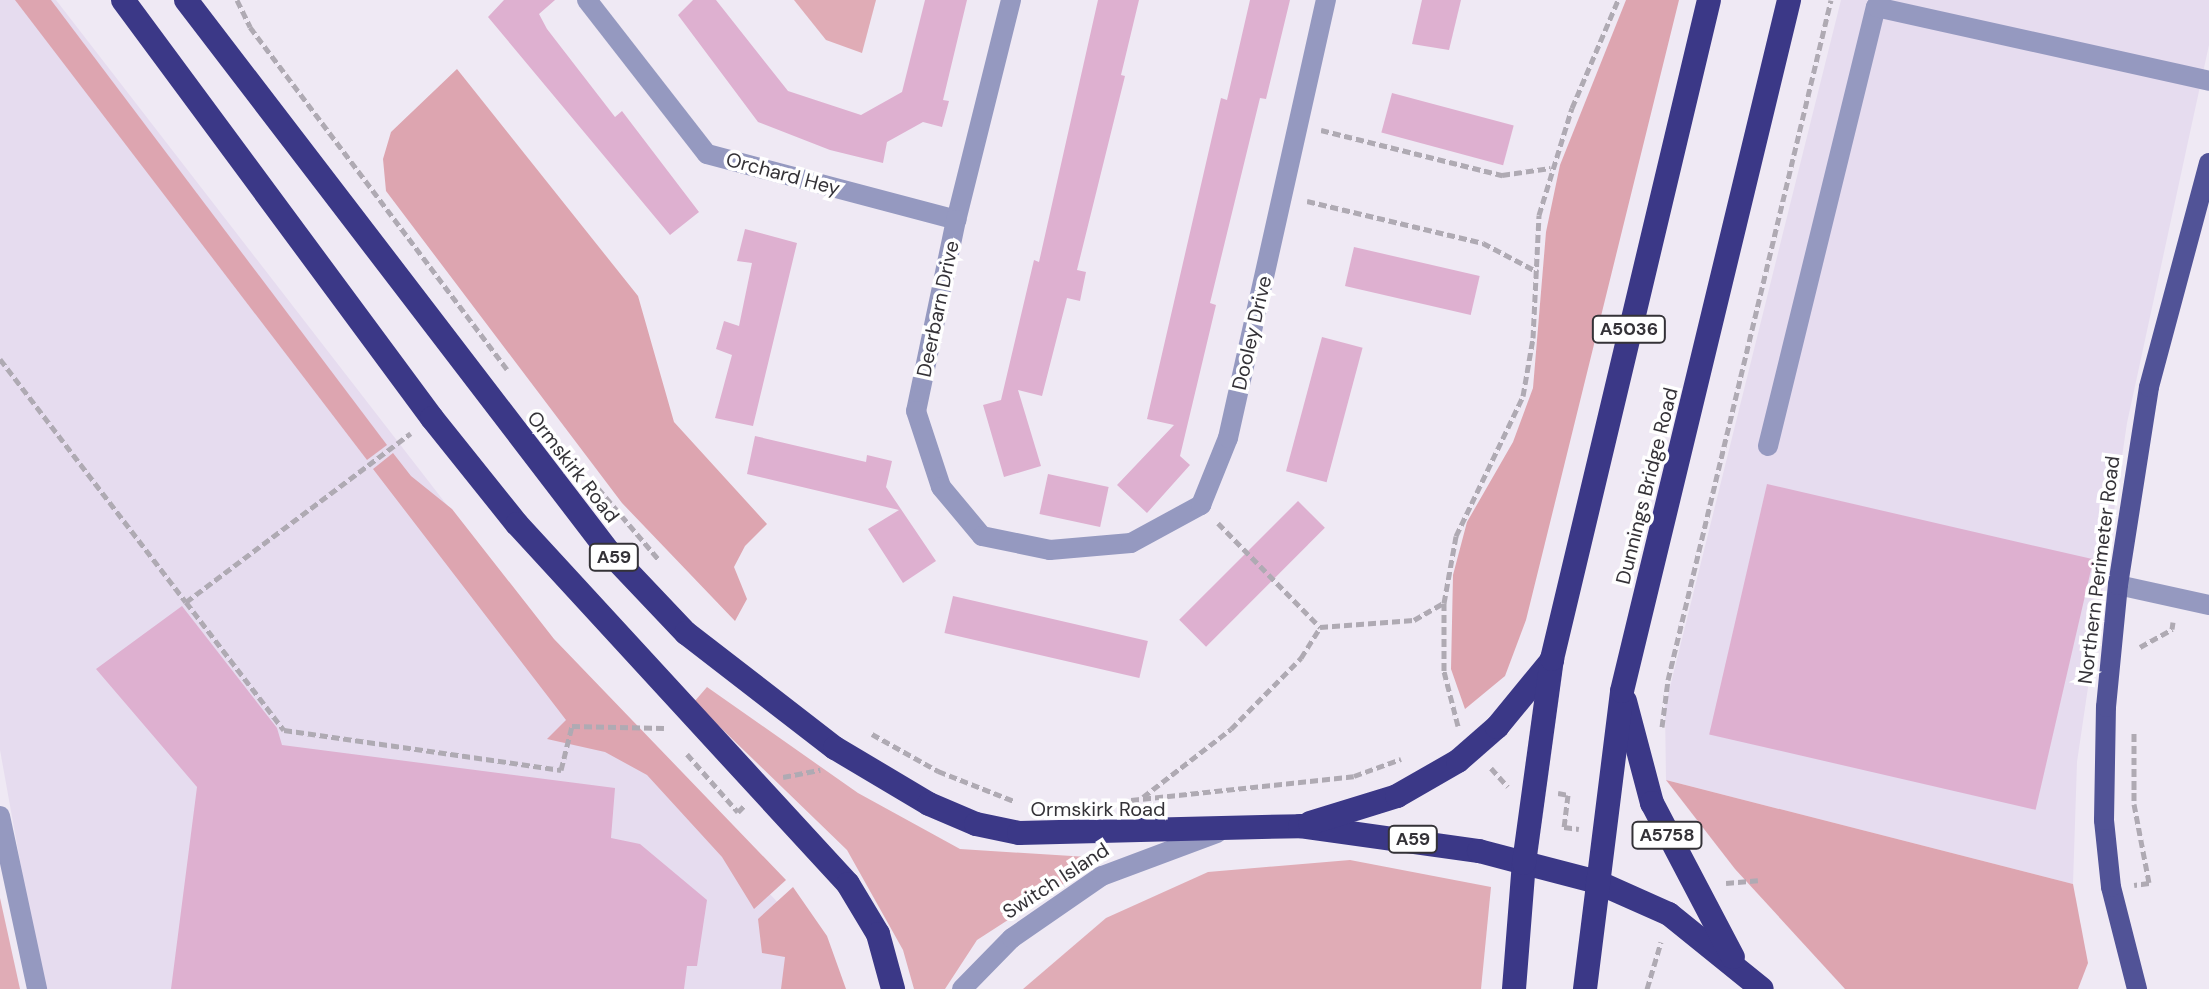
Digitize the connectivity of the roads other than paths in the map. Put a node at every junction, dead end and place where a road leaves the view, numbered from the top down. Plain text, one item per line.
1 (123, 0) edge
2 (186, 0) edge
3 (587, 0) edge
4 (1011, 0) edge
5 (1326, 0) edge
6 (1709, 0) edge
7 (1789, 0) edge
8 (2209, 81) edge
9 (2209, 163) edge
10 (956, 220) junction
11 (1768, 446) dead end
12 (1050, 550) joint
13 (2118, 585) junction
14 (2209, 605) edge
15 (1552, 659) junction
16 (1622, 691) junction
17 (0, 816) edge
18 (1300, 826) junction
19 (1224, 831) junction
20 (1524, 863) junction
21 (1597, 882) junction
22 (1739, 967) junction
23 (37, 989) edge
24 (893, 989) edge
25 (962, 989) edge
26 (1514, 989) edge
27 (1585, 989) edge
28 (1762, 989) edge
29 (2137, 989) edge

1 - 24 highway, A59
2 - 19 highway, Ormskirk Road / A59
3 - 10 street, Orchard Hey
4 - 10 street, Deerbarn Drive
5 - 12 street, Dooley Drive
6 - 15 highway, A5036
7 - 16 highway, Dunnings Bridge Road
8 - 11 street
9 - 13 main road, Northern Perimeter Road
10 - 12 street, Deerbarn Drive
13 - 14 street
13 - 29 main road, Northern Perimeter Road
15 - 18 highway
15 - 20 highway, A5036
16 - 21 highway, Dunnings Bridge Road
16 - 22 highway, A5758
17 - 23 street
18 - 19 highway, Switch Island / A59
18 - 20 highway, Switch Island / A59
19 - 25 street, Switch Island
20 - 21 highway, Switch Island
20 - 26 highway, A5036
21 - 22 highway, A5758
21 - 27 highway, Dunnings Bridge Road
22 - 28 highway, A5758

